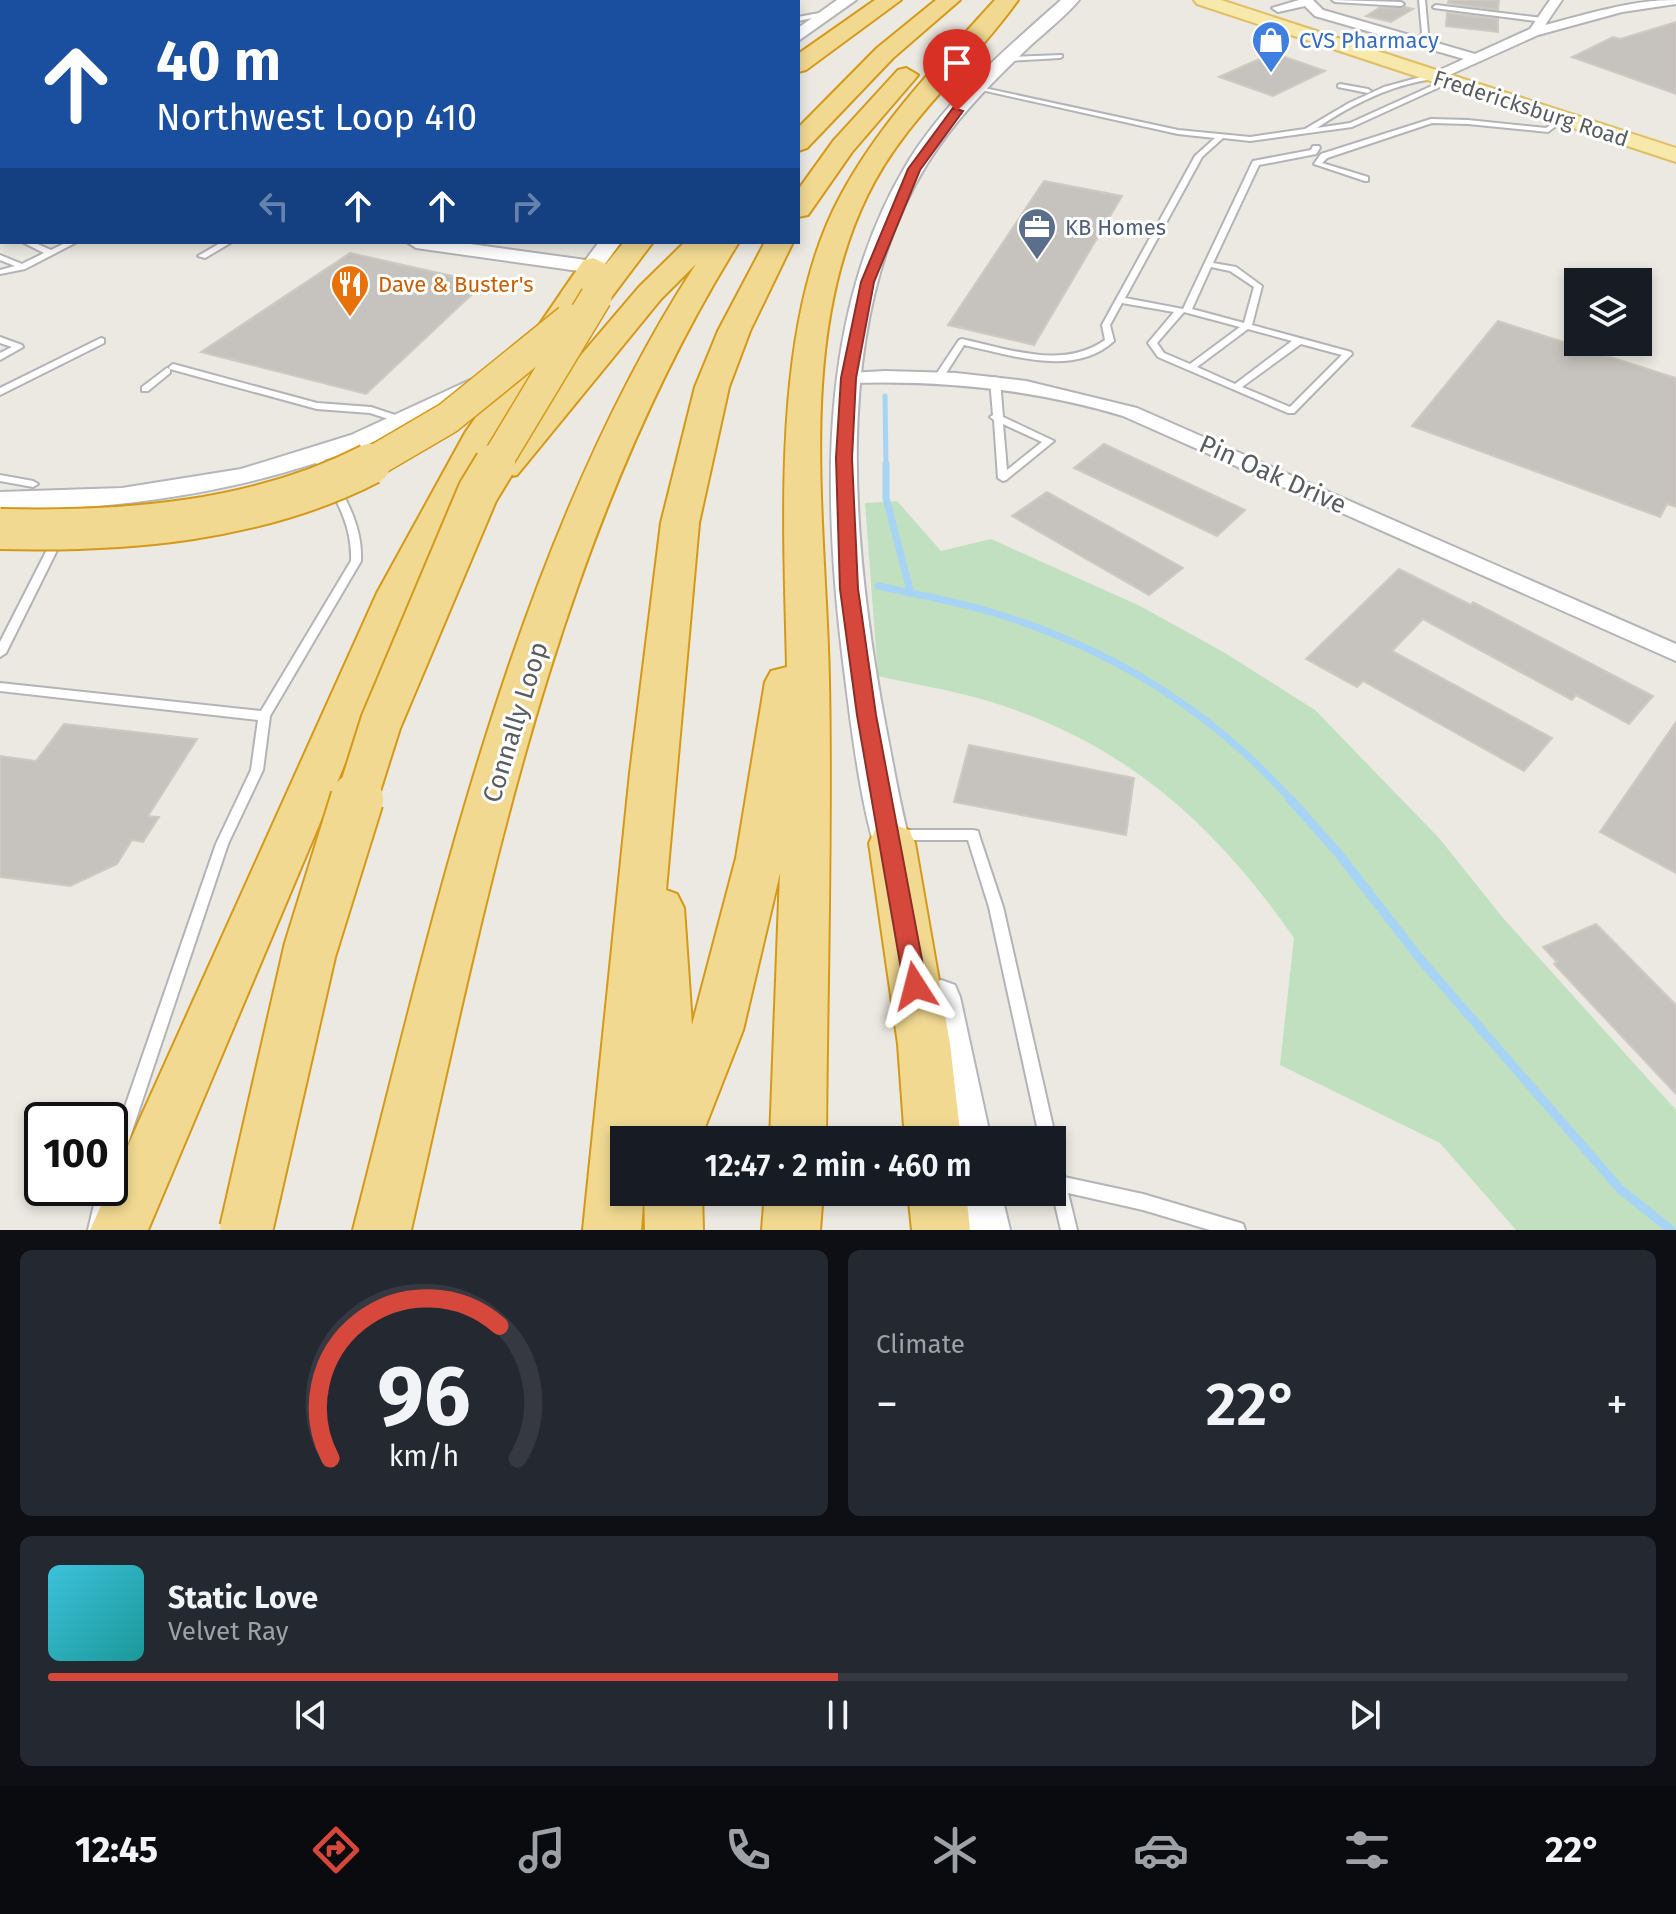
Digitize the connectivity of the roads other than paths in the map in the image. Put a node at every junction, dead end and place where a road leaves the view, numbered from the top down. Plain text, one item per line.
1 (848, 0) edge
2 (890, 0) edge
3 (949, 0) edge
4 (993, 0) edge
5 (1007, 0) edge
6 (1071, 0) edge
7 (1203, 0) edge
8 (1253, 0) edge
9 (1335, 0) edge
10 (1422, 0) edge
11 (1556, 0) edge
12 (1631, 0) edge
13 (1676, 0) edge
14 (1306, 1) edge
15 (1401, 4) dead end
16 (1653, 4) junction
17 (1436, 7) dead end
18 (1278, 8) junction
19 (830, 13) junction
20 (800, 19) edge
21 (1543, 20) junction
22 (1534, 32) junction
23 (800, 35) edge
24 (1419, 41) junction
25 (1358, 50) junction
26 (1060, 56) dead end
27 (1007, 59) junction
28 (1477, 59) junction
29 (800, 63) edge
30 (1457, 68) junction
31 (1436, 77) junction
32 (1340, 86) dead end
33 (977, 87) junction
34 (1377, 91) junction
35 (1358, 92) junction
36 (1415, 96) junction
37 (1366, 100) junction
38 (1524, 106) junction
39 (1562, 119) junction
40 (1307, 131) junction
41 (1293, 134) junction
42 (1220, 137) junction
43 (1676, 140) edge
44 (800, 141) edge
45 (1316, 148) junction
46 (1676, 155) edge
47 (1324, 156) junction
48 (1365, 179) dead end
49 (800, 206) edge
50 (31, 244) edge
51 (69, 244) edge
52 (224, 244) edge
53 (430, 244) edge
54 (636, 244) edge
55 (700, 244) edge
56 (724, 244) edge
57 (778, 244) edge
58 (51, 253) junction
59 (202, 256) dead end
60 (0, 257) edge
61 (1208, 264) junction
62 (22, 267) junction
63 (600, 269) edge
64 (0, 272) edge
65 (1120, 300) junction
66 (1184, 310) junction
67 (1247, 326) junction
68 (0, 340) edge
69 (1300, 340) junction
70 (101, 341) dead end
71 (0, 357) edge
72 (1190, 368) junction
73 (940, 376) junction
74 (849, 378) junction
75 (995, 380) junction
76 (1236, 387) junction
77 (145, 389) dead end
78 (0, 392) edge
79 (995, 417) junction
80 (404, 422) junction
81 (317, 456) junction
82 (0, 478) edge
83 (78, 500) junction
84 (6, 511) edge
85 (801, 563) junction
86 (0, 653) edge
87 (1676, 653) edge
88 (0, 687) edge
89 (264, 716) junction
90 (652, 773) junction
91 (891, 839) junction
92 (229, 980) junction
93 (128, 1120) edge
94 (671, 1126) edge
95 (679, 1126) edge
96 (798, 1126) edge
97 (932, 1126) edge
98 (967, 1126) edge
99 (1045, 1126) edge
100 (1066, 1185) edge
101 (102, 1206) edge
102 (633, 1206) edge
103 (673, 1206) edge
104 (793, 1206) edge
105 (938, 1206) edge
106 (983, 1206) edge
107 (1063, 1206) edge
108 (96, 1230) edge
109 (119, 1230) edge
110 (246, 1230) edge
111 (382, 1230) edge
112 (614, 1230) edge
113 (674, 1230) edge
114 (791, 1230) edge
115 (941, 1230) edge
116 (988, 1230) edge
117 (1069, 1230) edge
118 (1237, 1230) edge

1 - 19 main road
2 - 29 highway
3 - 44 highway
4 - 49 highway
5 - 85 highway
6 - 27 main road
7 - 25 main road, Fredericksburg Road
8 - 18 main road, Fredericksburg Road
9 - 15 lane
10 - 24 lane
11 - 21 street
12 - 16 street
13 - 16 street
14 - 18 street
14 - 24 street
16 - 22 street
17 - 21 lane
18 - 30 main road, Fredericksburg Road
19 - 20 lane
19 - 23 main road
21 - 22 street
22 - 28 street
24 - 28 street
25 - 31 main road, Fredericksburg Road
25 - 34 main road
26 - 27 lane
27 - 33 main road
28 - 30 street
30 - 31 street
30 - 43 main road, Fredericksburg Road
31 - 34 lane
31 - 36 lane
31 - 38 main road, Fredericksburg Road
32 - 35 lane
33 - 42 lane
33 - 74 main road
34 - 35 lane
34 - 37 lane
35 - 37 lane
36 - 38 main road
36 - 40 lane
37 - 40 lane
38 - 39 main road, Fredericksburg Road
39 - 46 main road, Fredericksburg Road
39 - 47 lane
40 - 41 lane
41 - 42 lane
41 - 45 lane
42 - 65 lane
45 - 47 lane
45 - 61 lane
47 - 48 lane
50 - 58 lane
51 - 58 lane
52 - 59 lane
53 - 63 street
54 - 63 highway
55 - 92 highway
56 - 111 highway, Connally Loop
57 - 90 highway
58 - 62 lane
60 - 62 lane
61 - 66 lane
61 - 67 lane
62 - 64 lane
63 - 80 main road
63 - 84 highway, bridge
63 - 92 highway
63 - 110 highway, bridge
65 - 66 lane
65 - 73 lane
66 - 67 lane
66 - 72 lane
67 - 69 lane
67 - 72 lane
68 - 71 lane
69 - 76 lane
69 - 76 lane
70 - 78 lane
72 - 76 lane
73 - 74 street, Pin Oak Drive
73 - 75 street, Pin Oak Drive
74 - 91 main road
75 - 79 lane
75 - 87 street, Pin Oak Drive
77 - 80 lane
79 - 79 lane
80 - 81 main road
81 - 83 main road
81 - 89 lane
82 - 84 lane
83 - 84 main road
83 - 86 lane
85 - 95 highway
85 - 96 highway
88 - 89 lane
89 - 93 lane
90 - 94 highway
90 - 112 highway
91 - 97 highway
91 - 98 main road
91 - 99 lane
92 - 109 highway
100 - 118 lane
101 - 108 lane
102 - 112 highway
103 - 113 highway
104 - 114 highway
105 - 115 highway
106 - 116 main road
107 - 117 lane

